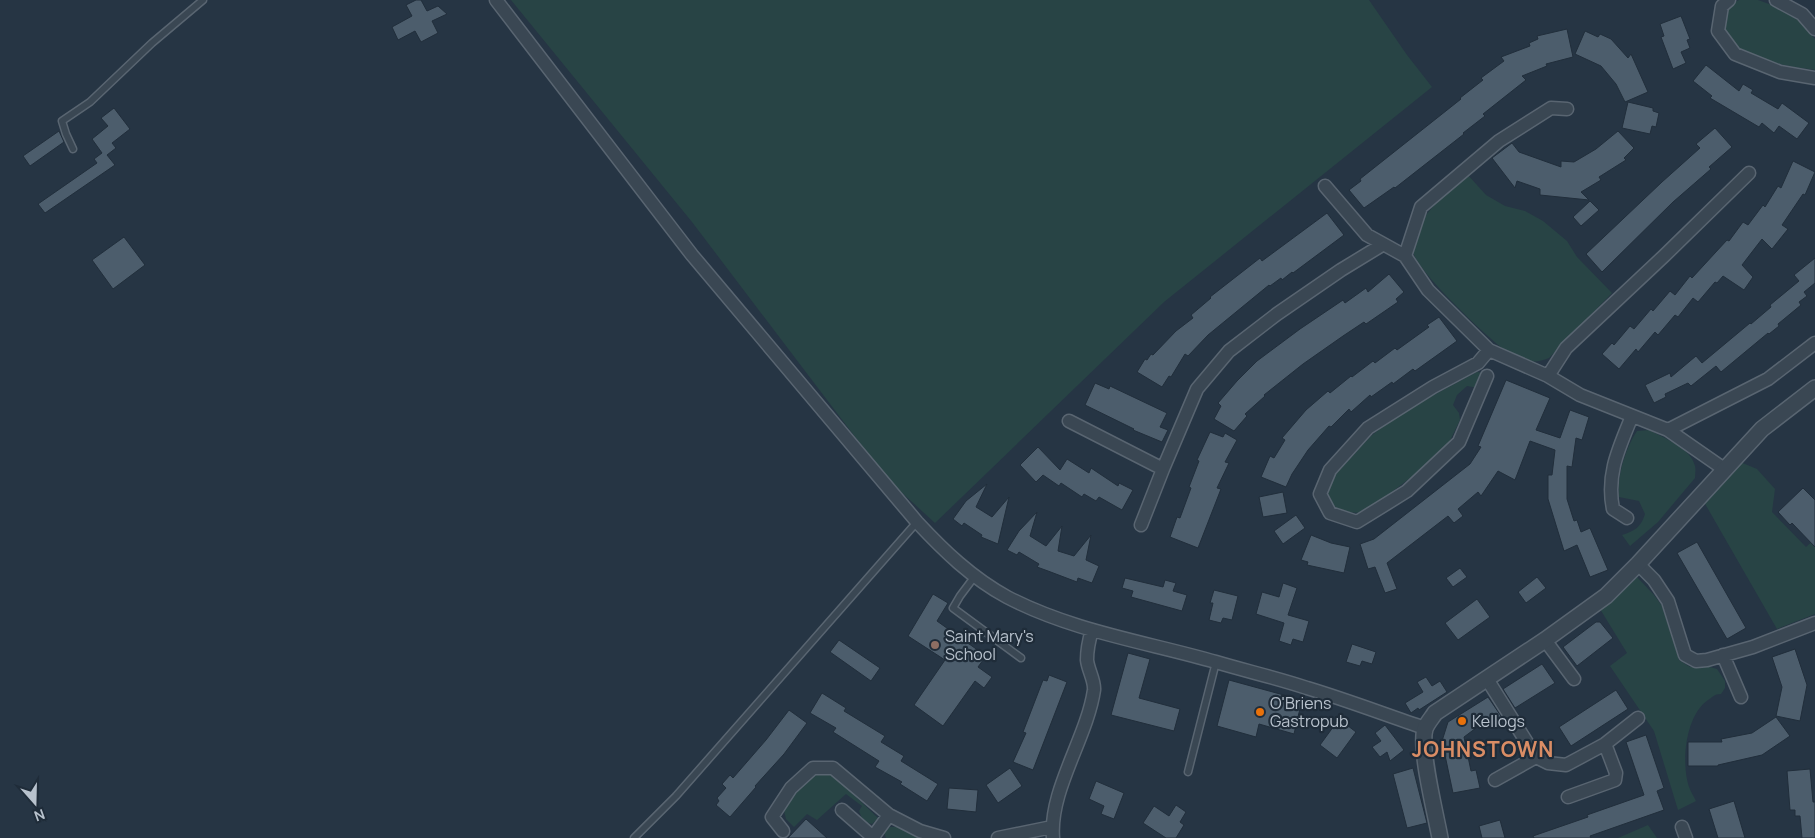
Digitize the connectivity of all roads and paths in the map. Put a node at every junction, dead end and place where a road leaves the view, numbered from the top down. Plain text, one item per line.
1 (204, 0) edge
2 (496, 0) edge
3 (1730, 0) edge
4 (1776, 0) edge
5 (1815, 29) edge
6 (1815, 78) edge
7 (1567, 109) dead end
8 (73, 149) dead end
9 (1749, 174) dead end
10 (1325, 186) dead end
11 (1382, 244) junction
12 (1405, 256) junction
13 (1815, 344) edge
14 (1489, 350) junction
15 (1487, 376) dead end
16 (1548, 376) junction
17 (1815, 388) edge
18 (1632, 416) junction
19 (1069, 421) dead end
20 (1668, 430) junction
21 (1163, 469) junction
22 (1724, 470) junction
23 (1627, 518) dead end
24 (917, 522) junction
25 (1141, 525) dead end
26 (1638, 564) junction
27 (975, 576) junction
28 (1815, 623) edge
29 (1092, 630) junction
30 (1545, 640) junction
31 (1723, 655) junction
32 (1022, 658) dead end
33 (1216, 662) junction
34 (1487, 679) junction
35 (1574, 679) dead end
36 (1741, 697) dead end
37 (1638, 718) dead end
38 (1425, 728) junction
39 (1605, 744) junction
40 (1536, 757) junction
41 (1188, 772) dead end
42 (1496, 780) dead end
43 (1568, 797) dead end
44 (842, 810) dead end
45 (889, 815) junction
46 (783, 831) dead end
47 (1053, 832) edge
48 (634, 838) edge
49 (874, 838) edge
50 (944, 838) edge
51 (998, 838) edge
52 (1440, 838) edge

1 - 8 lane
2 - 24 street
3 - 6 street
4 - 5 street
7 - 12 street
9 - 16 street
10 - 11 street
11 - 12 street
11 - 21 street
12 - 14 street
13 - 20 street
14 - 15 street
14 - 16 street
16 - 18 street
17 - 22 street
18 - 20 street
18 - 23 street
19 - 21 street
20 - 22 street
21 - 25 street
22 - 26 street
24 - 27 street
24 - 48 lane
26 - 30 street
26 - 31 street
27 - 29 street
27 - 32 lane
28 - 31 street
29 - 33 street
29 - 47 street
30 - 34 street
30 - 35 street
31 - 36 street
33 - 38 street
33 - 41 lane
34 - 38 street
34 - 40 street
37 - 39 street
38 - 52 street
39 - 40 street
39 - 43 street
40 - 42 street
44 - 49 street
45 - 46 street
45 - 49 street
45 - 50 street
47 - 51 street

